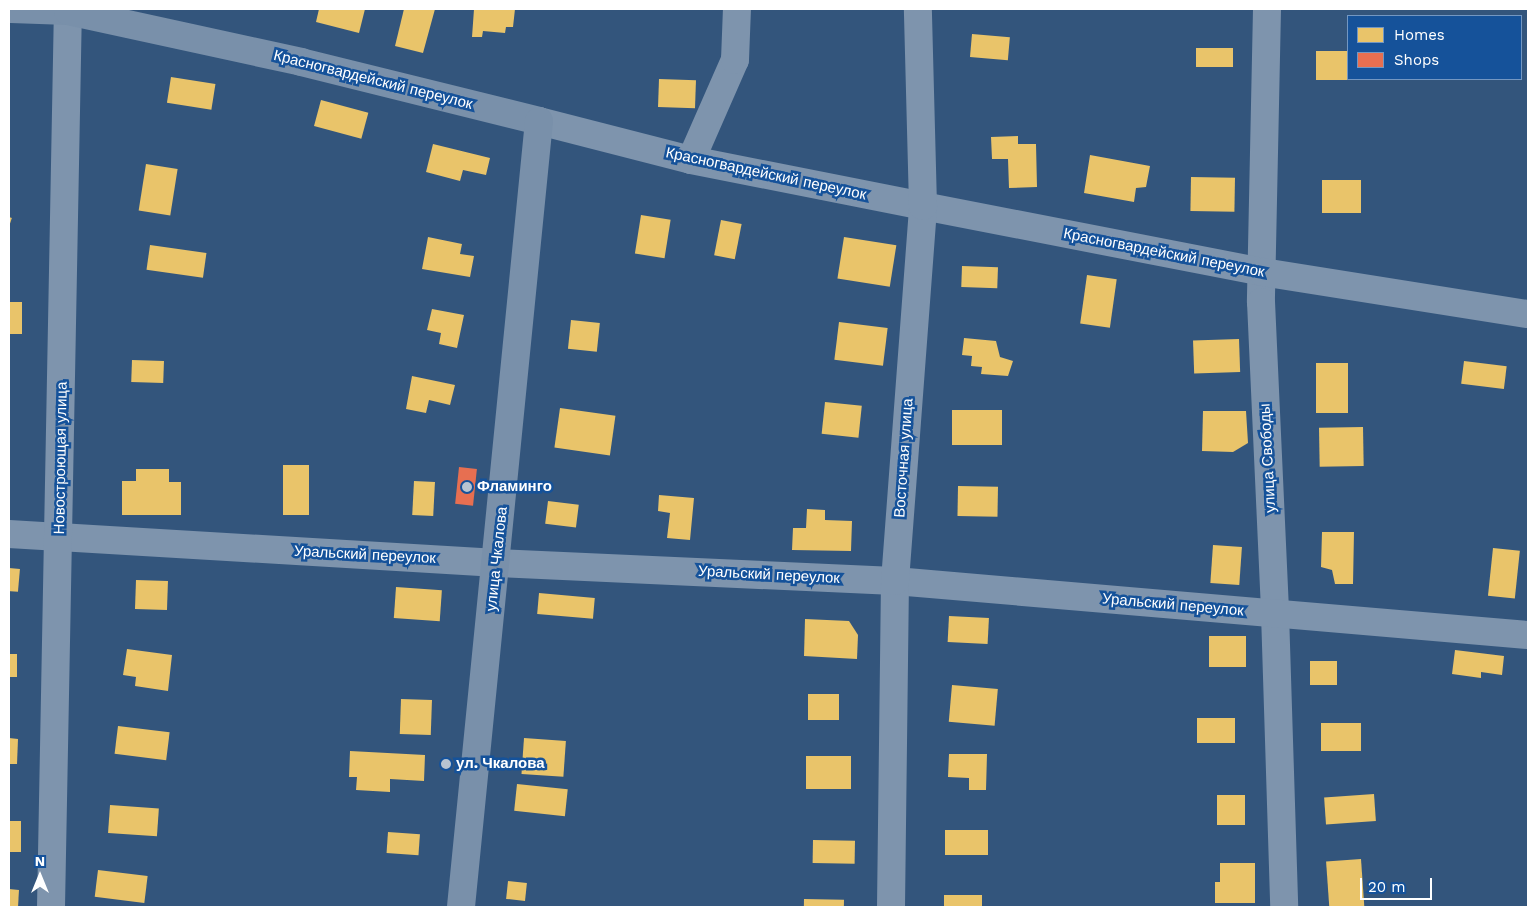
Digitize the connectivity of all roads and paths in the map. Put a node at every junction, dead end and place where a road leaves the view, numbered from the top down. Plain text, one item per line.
1 (11, 9) edge
2 (737, 9) edge
3 (918, 9) edge
4 (1267, 9) edge
5 (68, 10) edge
6 (539, 121) junction
7 (691, 160) junction
8 (923, 206) junction
9 (1262, 272) junction
10 (1528, 314) edge
11 (9, 534) edge
12 (60, 536) junction
13 (497, 562) junction
14 (895, 581) junction
15 (1275, 613) junction
16 (1528, 636) edge
17 (51, 907) edge
18 (462, 907) edge
19 (892, 907) edge
20 (1284, 907) edge

1 - 5 street, Красногвардейский переулок
2 - 7 street
3 - 8 street, Восточная улица
4 - 9 street, улица Свободы
5 - 6 street, Красногвардейский переулок
5 - 12 street, Новостроющая улица
6 - 7 street, Красногвардейский переулок
6 - 13 street, улица Чкалова
7 - 8 street, Красногвардейский переулок
8 - 9 street, Красногвардейский переулок
8 - 14 street, Восточная улица
9 - 10 street, Красногвардейский переулок
9 - 15 street, улица Свободы
11 - 12 street, Уральский переулок
12 - 13 street, Уральский переулок
12 - 17 street, Новостроющая улица
13 - 14 street, Уральский переулок
13 - 18 street, улица Чкалова
14 - 15 street, Уральский переулок
14 - 19 street, Восточная улица
15 - 16 street, Уральский переулок
15 - 20 street, улица Свободы

